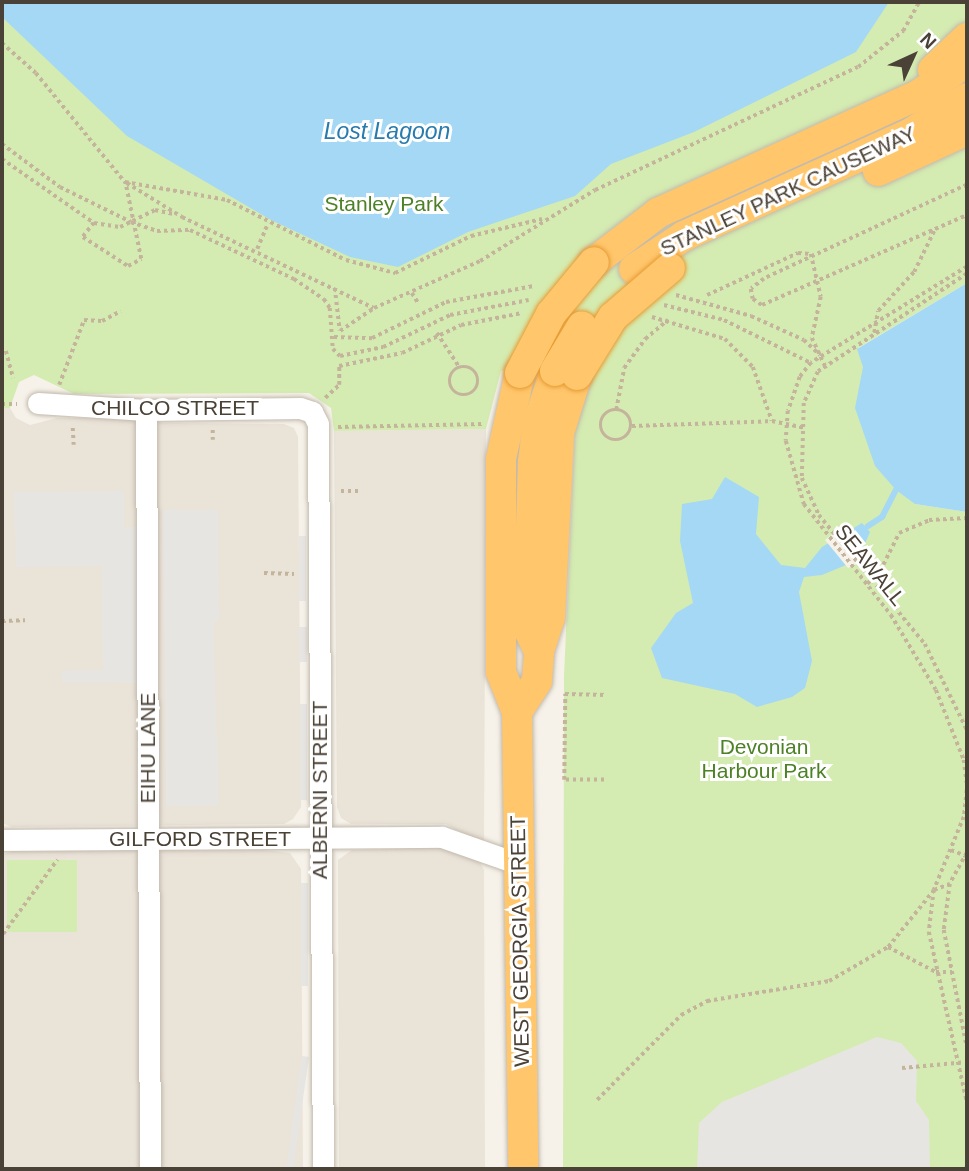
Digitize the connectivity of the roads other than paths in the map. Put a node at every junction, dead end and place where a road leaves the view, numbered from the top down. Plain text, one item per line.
1 (967, 38) edge
2 (967, 62) edge
3 (967, 98) edge
4 (881, 111) junction
5 (967, 124) edge
6 (967, 130) edge
7 (933, 146) junction
8 (566, 373) junction
9 (38, 404) dead end
10 (510, 405) joint
11 (146, 410) junction
12 (312, 412) joint
13 (539, 651) junction
14 (517, 712) junction
15 (148, 838) junction
16 (320, 838) junction
17 (2, 840) edge
18 (519, 864) junction
19 (150, 1169) edge
20 (323, 1169) edge
21 (523, 1169) edge

1 - 4 highway
2 - 4 highway, STANLEY PARK CAUSEWAY
3 - 8 highway, STANLEY PARK CAUSEWAY, bridge
4 - 10 highway, STANLEY PARK CAUSEWAY, bridge
5 - 7 street
6 - 7 highway
7 - 8 highway, bridge
8 - 13 highway
8 - 13 highway, STANLEY PARK CAUSEWAY
9 - 11 street, CHILCO STREET
10 - 14 highway, WEST GEORGIA STREET
11 - 12 street, CHILCO STREET
11 - 15 street, EIHU LANE
12 - 16 street, ALBERNI STREET
13 - 14 highway
14 - 18 highway, WEST GEORGIA STREET
15 - 16 street, GILFORD STREET
15 - 17 street, GILFORD STREET
15 - 19 street, EIHU LANE
16 - 18 street, GILFORD STREET
16 - 20 street, ALBERNI STREET
18 - 21 highway, WEST GEORGIA STREET

